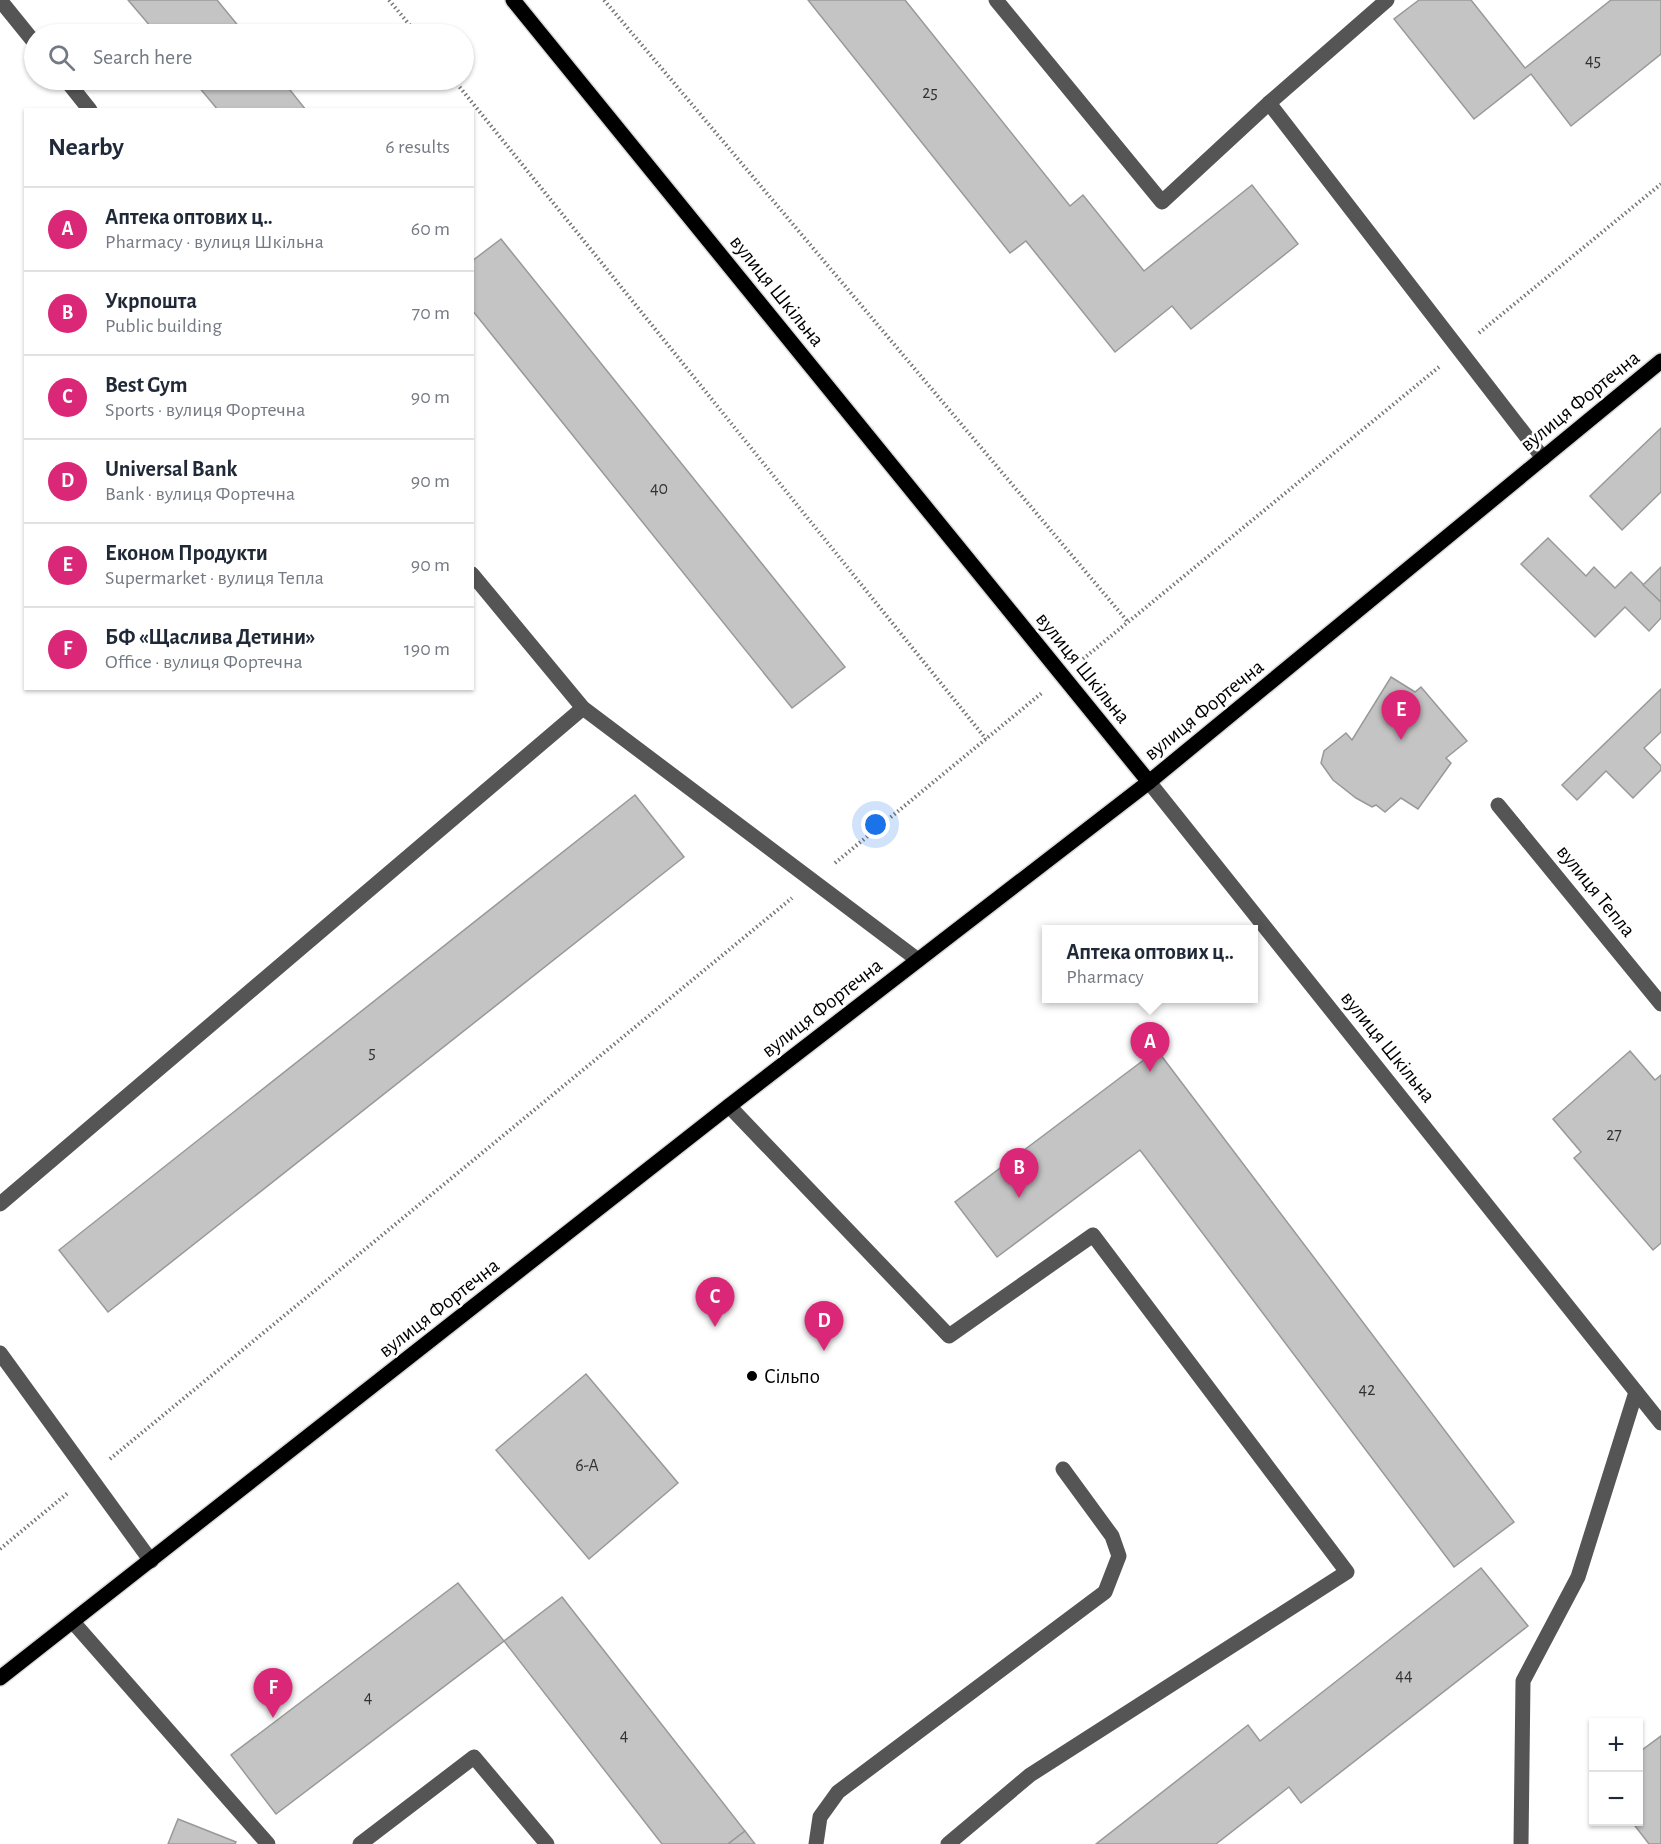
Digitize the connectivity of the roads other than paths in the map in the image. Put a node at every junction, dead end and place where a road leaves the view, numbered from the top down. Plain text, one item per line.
1 (0, 0) edge
2 (513, 0) edge
3 (996, 0) edge
4 (1387, 0) edge
5 (24, 30) edge
6 (74, 90) edge
7 (1269, 103) junction
8 (88, 108) edge
9 (1661, 361) edge
10 (1543, 458) junction
11 (474, 576) edge
12 (583, 708) junction
13 (1149, 782) junction
14 (1498, 806) dead end
15 (918, 960) junction
16 (1661, 1004) edge
17 (729, 1106) junction
18 (0, 1204) edge
19 (0, 1353) edge
20 (1636, 1392) junction
21 (1661, 1423) edge
22 (1063, 1469) dead end
23 (151, 1561) junction
24 (73, 1622) junction
25 (0, 1678) edge
26 (268, 1844) edge
27 (360, 1844) edge
28 (547, 1844) edge
29 (816, 1844) edge
30 (948, 1844) edge
31 (1521, 1844) edge

1 - 5 street
2 - 13 main road, вулиця Шкільна
3 - 7 street
4 - 7 street
6 - 8 street
7 - 10 street
9 - 10 main road, вулиця Фортечна
10 - 13 main road, вулиця Фортечна
11 - 12 street
12 - 15 street
12 - 18 street
13 - 15 main road, вулиця Фортечна
13 - 20 street, вулиця Шкільна
14 - 16 street, вулиця Тепла
15 - 17 main road, вулиця Фортечна
17 - 23 main road, вулиця Фортечна
17 - 30 street
19 - 23 street
20 - 21 street, вулиця Шкільна
20 - 31 street
22 - 29 street
23 - 24 main road, вулиця Фортечна
24 - 25 main road, вулиця Фортечна
24 - 26 street
27 - 28 street

